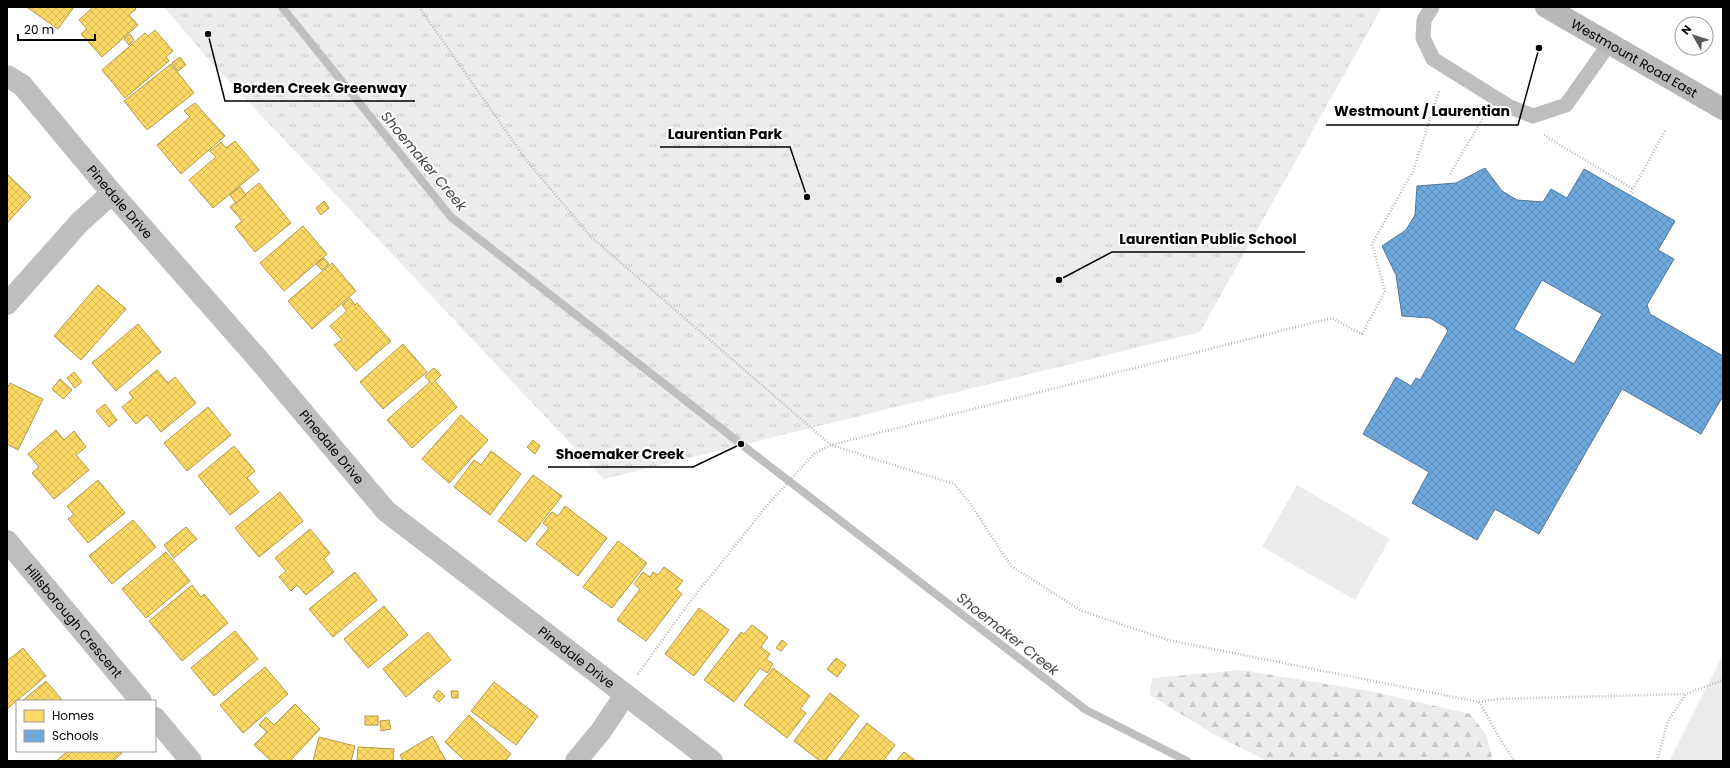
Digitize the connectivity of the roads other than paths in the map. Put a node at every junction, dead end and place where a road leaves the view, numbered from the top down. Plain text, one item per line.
1 (1432, 7) edge
2 (1546, 7) edge
3 (1609, 44) junction
4 (7, 76) edge
5 (1723, 109) edge
6 (112, 193) junction
7 (7, 304) edge
8 (7, 541) edge
9 (625, 695) junction
10 (140, 700) edge
11 (156, 719) edge
12 (191, 761) edge
13 (576, 761) edge
14 (712, 761) edge

1 - 3 lane
2 - 3 main road, Westmount Road East
3 - 5 main road, Westmount Road East
4 - 6 street, Pinedale Drive
6 - 7 street
6 - 9 street, Pinedale Drive
8 - 10 street, Hillsborough Crescent
9 - 13 street
9 - 14 street, Pinedale Drive
11 - 12 street

